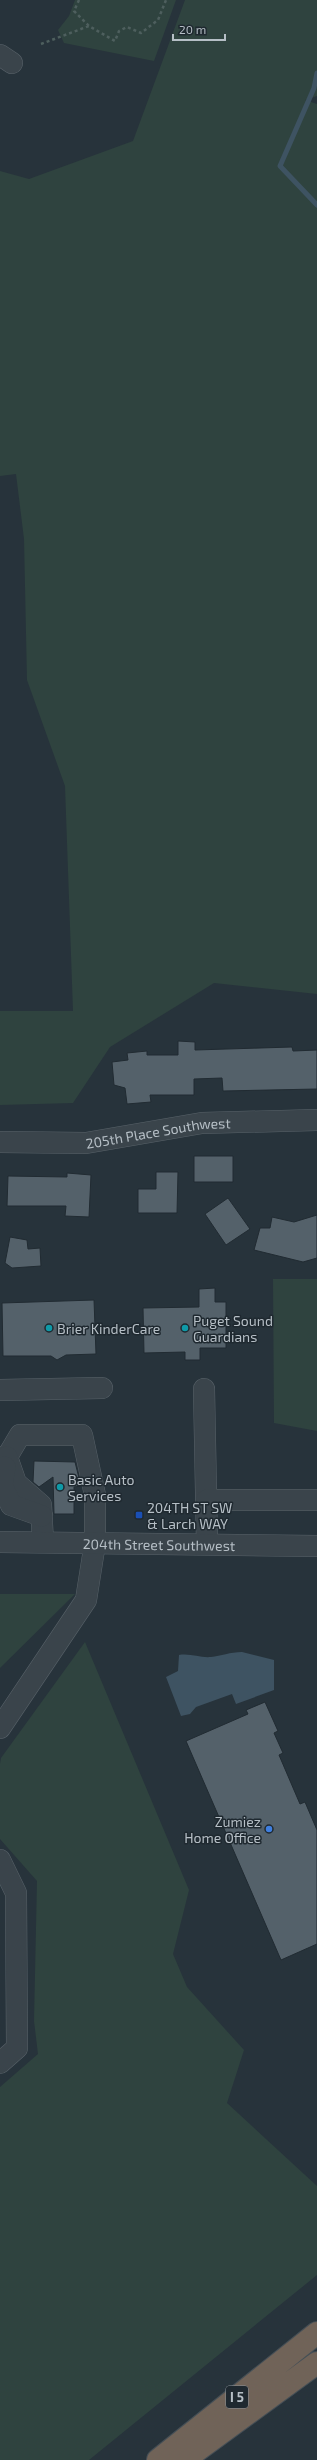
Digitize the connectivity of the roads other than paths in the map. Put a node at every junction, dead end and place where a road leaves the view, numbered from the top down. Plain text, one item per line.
1 (317, 1120) edge
2 (0, 1142) edge
3 (102, 1388) dead end
4 (204, 1389) dead end
5 (0, 1390) edge
6 (4, 1457) edge
7 (207, 1500) junction
8 (317, 1500) edge
9 (0, 1542) edge
10 (43, 1542) junction
11 (95, 1543) junction
12 (207, 1544) junction
13 (317, 1546) edge
14 (0, 1728) edge
15 (0, 1860) edge
16 (16, 1893) junction
17 (0, 1907) edge
18 (0, 2063) edge
19 (317, 2333) edge
20 (317, 2363) edge
21 (158, 2460) edge
22 (184, 2460) edge

1 - 2 street, 205th Place Southwest
3 - 5 street
4 - 7 street
6 - 10 street
6 - 11 street
7 - 8 street
7 - 12 street
9 - 10 street, 204th Street Southwest
10 - 11 street, 204th Street Southwest
11 - 12 street, 204th Street Southwest
11 - 14 street
12 - 13 street, 204th Street Southwest
15 - 16 street
16 - 17 street
16 - 18 street
19 - 21 highway, I 5
20 - 22 highway

